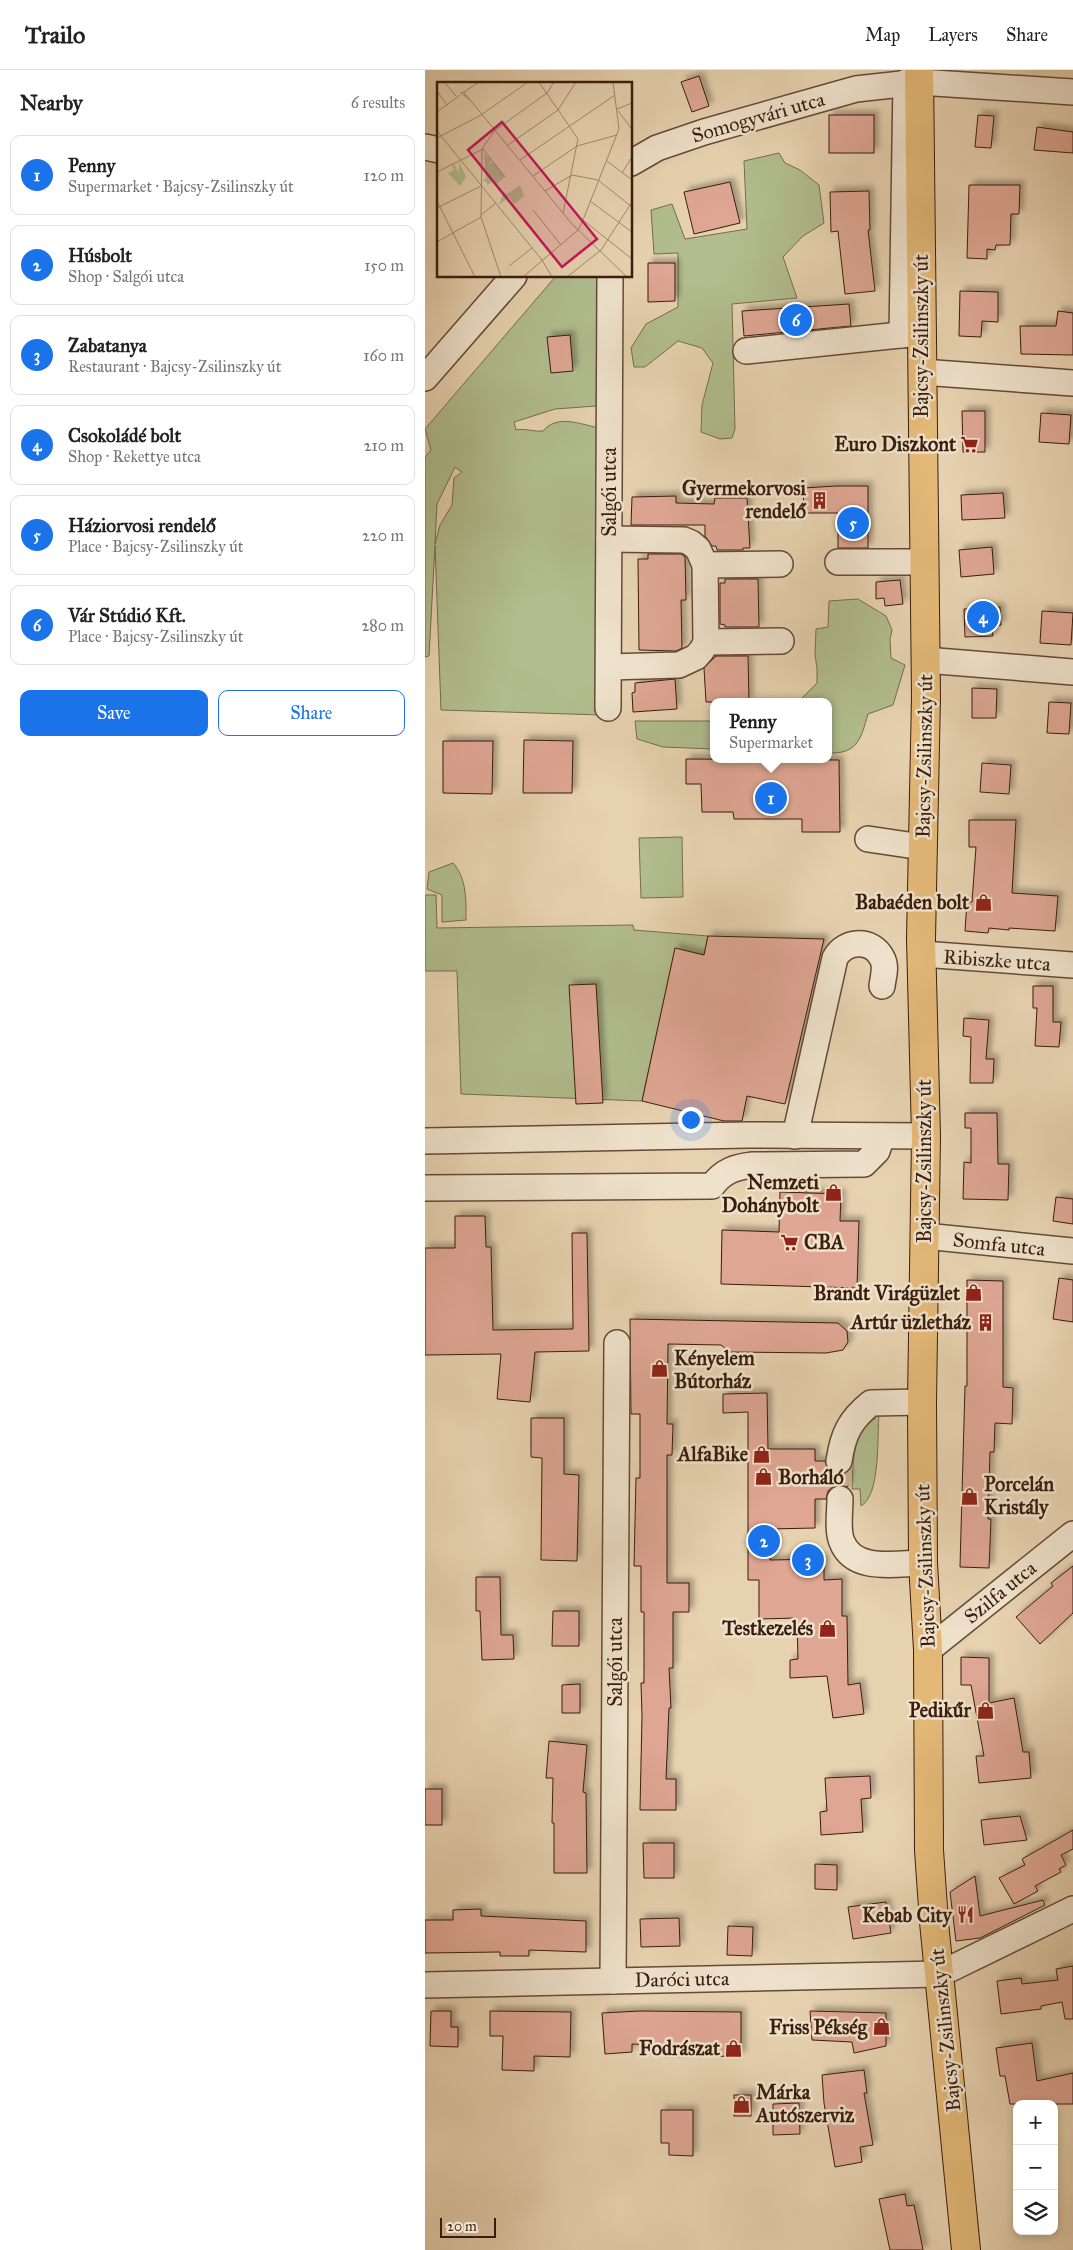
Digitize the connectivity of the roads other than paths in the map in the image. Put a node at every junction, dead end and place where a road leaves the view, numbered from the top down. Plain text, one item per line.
1 (915, 78) edge
2 (1073, 92) edge
3 (633, 162) edge
4 (512, 278) edge
5 (610, 278) edge
6 (912, 334) junction
7 (746, 352) dead end
8 (922, 372) junction
9 (425, 378) edge
10 (1073, 382) edge
11 (609, 539) junction
12 (838, 562) dead end
13 (923, 562) junction
14 (780, 564) dead end
15 (705, 565) junction
16 (781, 641) dead end
17 (706, 642) junction
18 (925, 660) junction
19 (609, 666) junction
20 (1073, 672) edge
21 (608, 708) dead end
22 (868, 839) dead end
23 (922, 847) junction
24 (922, 954) junction
25 (1073, 965) edge
26 (882, 986) dead end
27 (795, 1136) junction
28 (882, 1136) junction
29 (926, 1136) junction
30 (425, 1141) edge
31 (425, 1188) edge
32 (925, 1236) junction
33 (1073, 1251) edge
34 (617, 1344) dead end
35 (922, 1402) junction
36 (839, 1461) tunnel mouth
37 (840, 1499) tunnel mouth
38 (1073, 1534) edge
39 (923, 1563) junction
40 (927, 1650) junction
41 (1073, 1909) edge
42 (940, 1974) junction
43 (613, 1981) junction
44 (425, 1985) edge
45 (966, 2250) edge

1 - 2 street, Somogyvári utca
1 - 3 street, Somogyvári utca
1 - 6 main road, Bajcsy-Zsilinszky út
4 - 9 street
5 - 11 street, Salgói utca
6 - 7 street
6 - 8 main road, Bajcsy-Zsilinszky út
8 - 10 street
8 - 13 main road, Bajcsy-Zsilinszky út
11 - 15 street
11 - 19 street, Salgói utca
12 - 13 street
13 - 18 main road, Bajcsy-Zsilinszky út
14 - 15 street
15 - 17 street
16 - 17 street
17 - 19 street
18 - 20 street
18 - 23 main road, Bajcsy-Zsilinszky út
19 - 21 street, Salgói utca
22 - 23 street
23 - 24 main road, Bajcsy-Zsilinszky út
24 - 25 street, Ribiszke utca
24 - 29 main road, Bajcsy-Zsilinszky út
26 - 27 street
27 - 28 street
27 - 30 street
28 - 29 street
28 - 31 street
29 - 32 main road, Bajcsy-Zsilinszky út
32 - 33 street, Somfa utca
32 - 35 main road, Bajcsy-Zsilinszky út
34 - 43 street, Salgói utca
35 - 36 street
35 - 39 main road, Bajcsy-Zsilinszky út
37 - 39 street
38 - 40 street, Szilfa utca
39 - 40 main road, Bajcsy-Zsilinszky út
40 - 42 main road, Bajcsy-Zsilinszky út
41 - 42 street
42 - 43 street, Daróci utca
42 - 45 main road, Bajcsy-Zsilinszky út
43 - 44 street, Daróci utca

